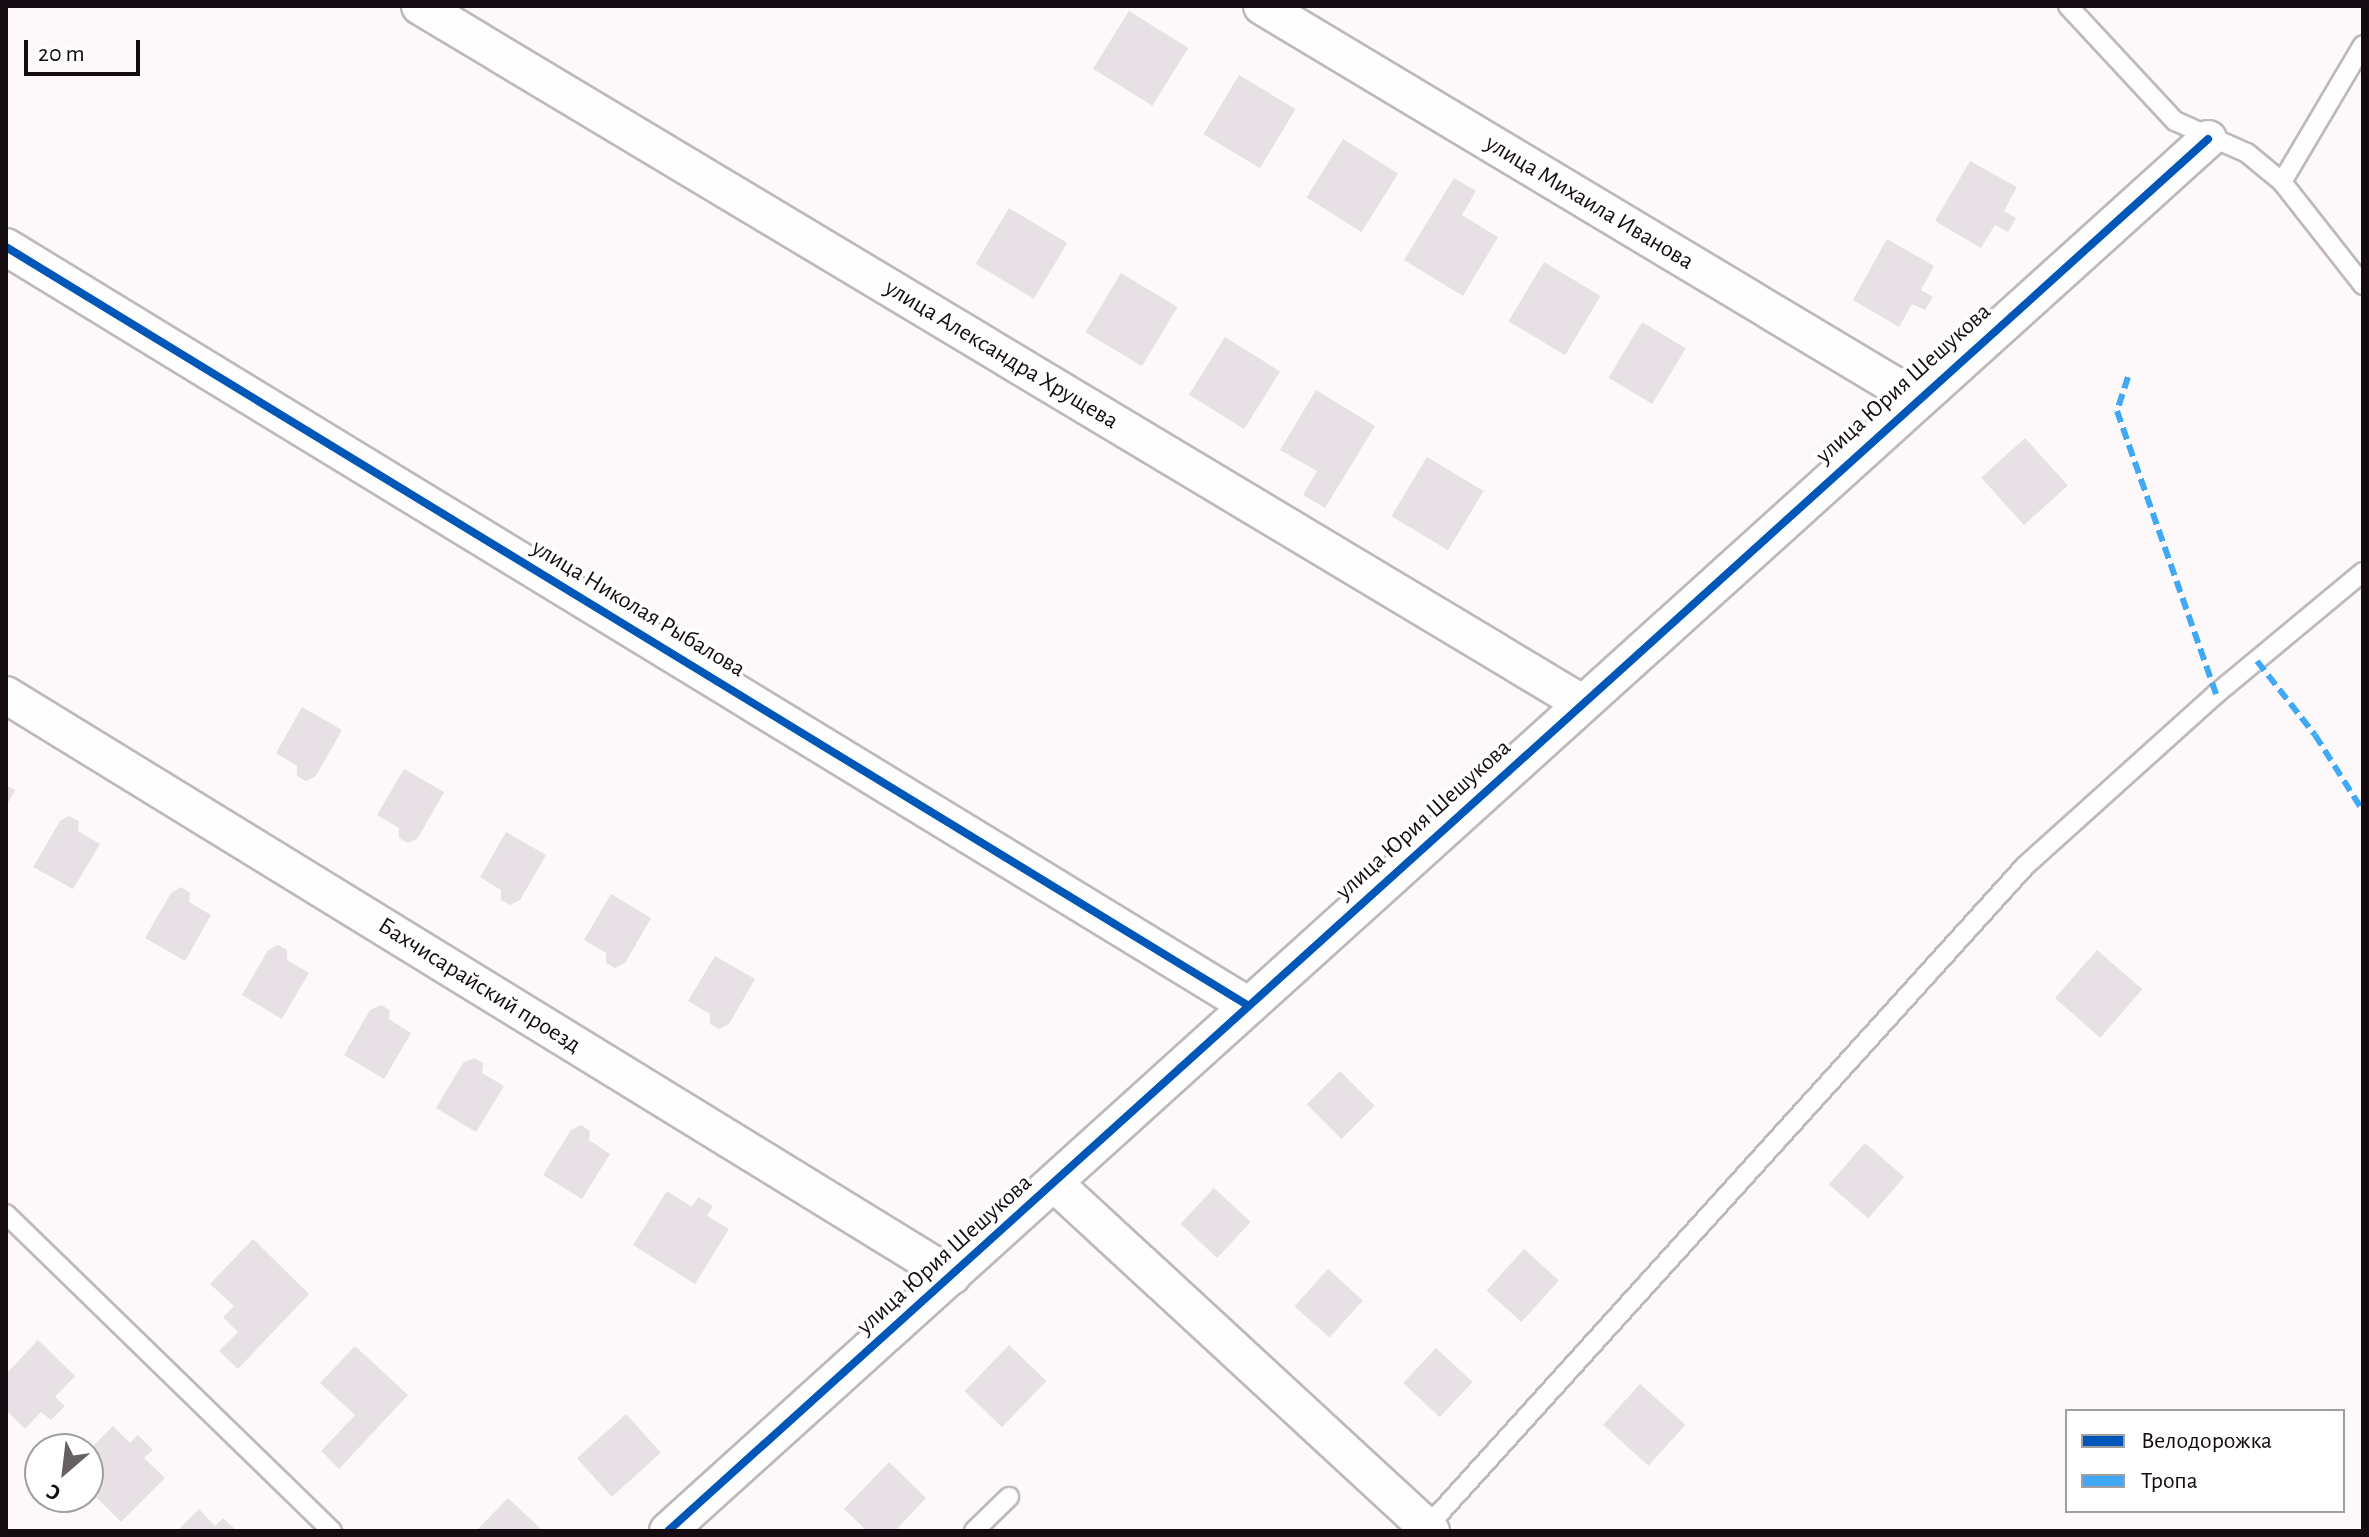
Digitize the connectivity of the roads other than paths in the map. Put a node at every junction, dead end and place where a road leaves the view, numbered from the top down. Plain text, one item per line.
1 (420, 6) edge
2 (1262, 6) edge
3 (2068, 6) edge
4 (2363, 45) edge
5 (2208, 139) junction
6 (2282, 182) junction
7 (6, 247) edge
8 (2363, 285) edge
9 (1917, 399) junction
10 (2363, 572) edge
11 (6, 695) edge
12 (1582, 703) junction
13 (1249, 1006) junction
14 (1054, 1183) junction
15 (6, 1214) edge
16 (952, 1276) junction
17 (1009, 1497) dead end
18 (1427, 1530) edge
19 (332, 1531) edge
20 (668, 1531) edge
21 (974, 1531) edge

1 - 12 street, улица Александра Хрущева
2 - 9 street, улица Михаила Иванова
3 - 5 lane
4 - 6 lane
5 - 6 lane
5 - 9 street, улица Юрия Шешукова
6 - 8 lane
7 - 13 street, улица Николая Рыбалова
9 - 12 street, улица Юрия Шешукова
10 - 18 lane
11 - 16 street, Бахчисарайский проезд
12 - 13 street, улица Юрия Шешукова
13 - 14 street, улица Юрия Шешукова
14 - 16 street, улица Юрия Шешукова
14 - 18 street
15 - 19 lane
16 - 20 street, улица Юрия Шешукова
17 - 21 lane

